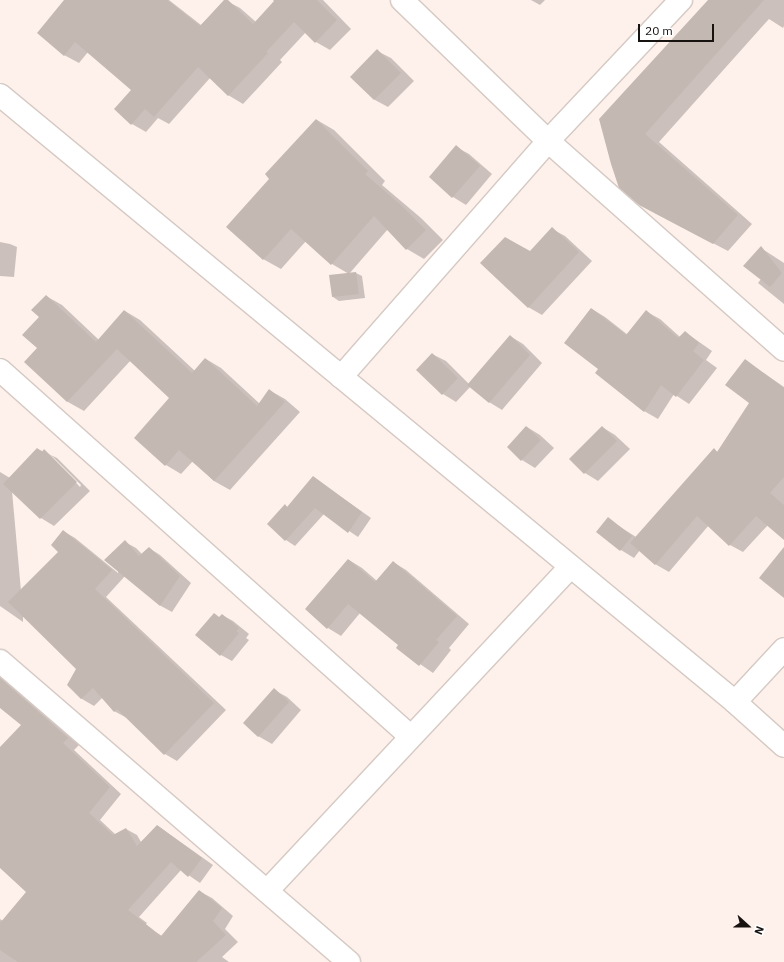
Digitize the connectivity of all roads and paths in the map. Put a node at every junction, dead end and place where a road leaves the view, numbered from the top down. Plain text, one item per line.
1 (402, 0) edge
2 (681, 0) edge
3 (0, 96) edge
4 (548, 141) junction
5 (784, 350) edge
6 (0, 370) edge
7 (341, 377) junction
8 (570, 567) junction
9 (784, 649) edge
10 (0, 661) edge
11 (735, 702) junction
12 (410, 736) junction
13 (784, 746) edge
14 (267, 891) junction
15 (349, 962) edge

1 - 4 street
2 - 4 street
3 - 7 street
4 - 5 street
4 - 7 street
6 - 12 street
7 - 8 street
8 - 11 street
8 - 12 street
9 - 11 street
10 - 14 street
11 - 13 street
12 - 14 street
14 - 15 street

